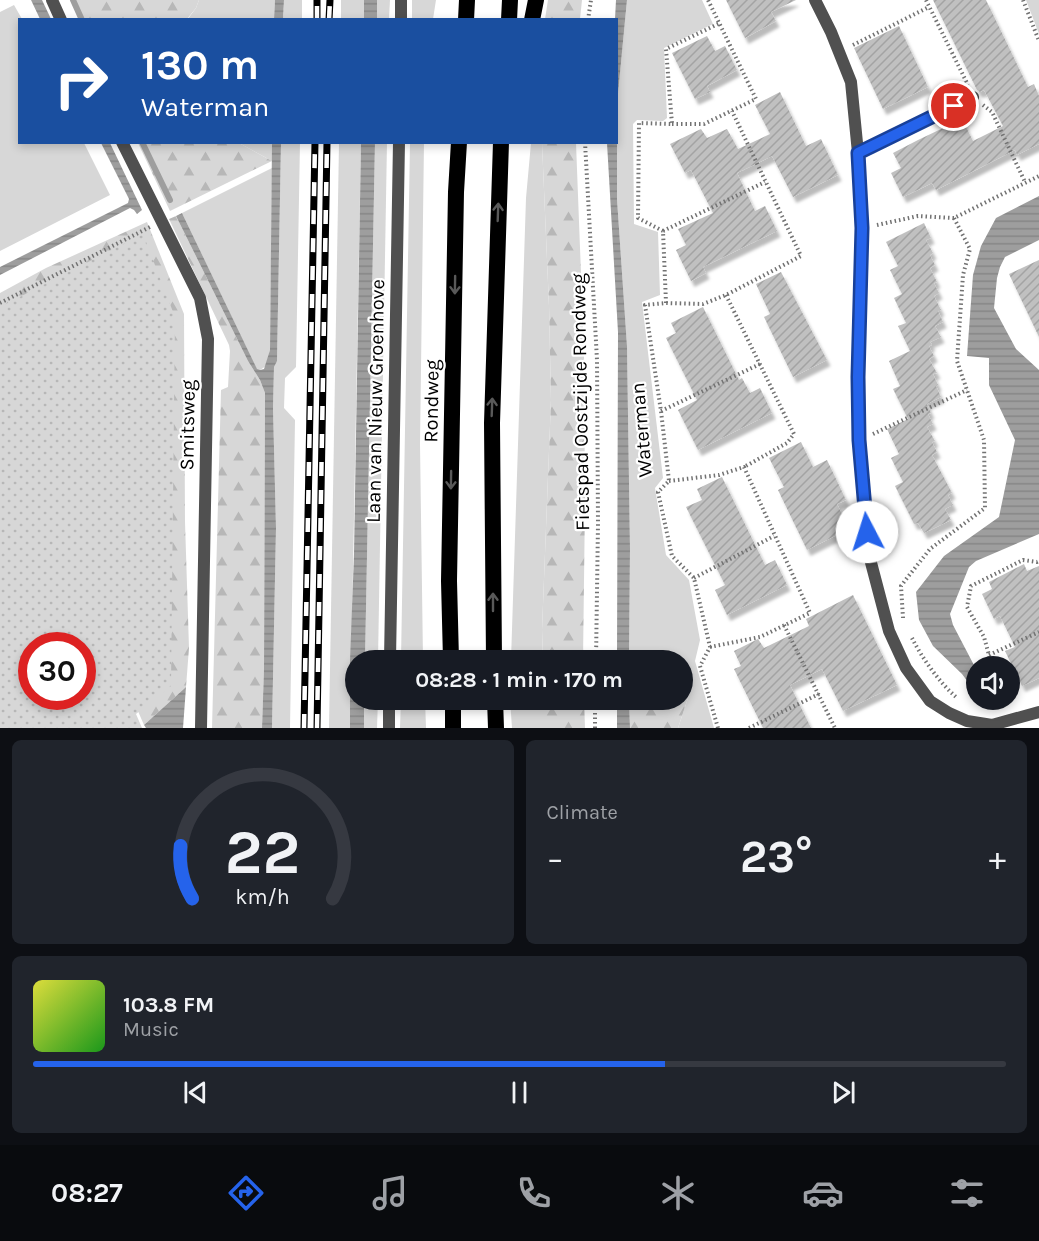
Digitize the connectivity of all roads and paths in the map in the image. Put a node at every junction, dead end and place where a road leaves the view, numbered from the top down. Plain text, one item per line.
1 (52, 0) edge
2 (401, 0) edge
3 (467, 0) edge
4 (510, 0) edge
5 (536, 0) edge
6 (591, 0) edge
7 (708, 0) edge
8 (815, 0) edge
9 (1023, 0) edge
10 (929, 8) dead end
11 (60, 18) edge
12 (401, 18) edge
13 (466, 18) edge
14 (509, 18) edge
15 (532, 18) edge
16 (588, 18) edge
17 (720, 23) junction
18 (831, 32) junction
19 (1039, 41) edge
20 (973, 97) dead end
21 (732, 111) junction
22 (672, 124) junction
23 (123, 144) edge
24 (399, 144) edge
25 (459, 144) edge
26 (503, 144) edge
27 (585, 144) edge
28 (858, 153) junction
29 (1039, 176) edge
30 (765, 182) junction
31 (954, 218) junction
32 (161, 221) junction
33 (862, 228) junction
34 (663, 231) junction
35 (726, 295) junction
36 (0, 303) edge
37 (666, 303) junction
38 (759, 364) junction
39 (967, 390) junction
40 (661, 411) junction
41 (859, 440) junction
42 (744, 467) junction
43 (669, 481) junction
44 (774, 536) junction
45 (1039, 561) edge
46 (694, 578) junction
47 (903, 622) dead end
48 (784, 625) junction
49 (909, 632) dead end
50 (1039, 632) edge
51 (710, 647) junction
52 (390, 650) edge
53 (451, 650) edge
54 (494, 650) edge
55 (596, 650) edge
56 (989, 655) joint
57 (819, 694) junction
58 (389, 710) edge
59 (453, 710) edge
60 (495, 710) edge
61 (595, 710) edge
62 (1039, 712) edge
63 (949, 713) junction
64 (201, 728) edge
65 (389, 728) edge
66 (453, 728) edge
67 (496, 728) edge
68 (595, 728) edge
69 (718, 728) edge
70 (749, 728) edge
71 (835, 728) edge

1 - 11 street
2 - 12 street
3 - 13 highway
4 - 14 highway
5 - 15 highway
6 - 16 path
7 - 17 path
8 - 18 street
9 - 19 path
10 - 18 path
17 - 21 path
17 - 22 path
18 - 28 street
20 - 28 street
21 - 22 path
21 - 30 path
22 - 34 path
23 - 32 street, Smitsweg
24 - 52 street, Laan van Nieuw Groenhove
25 -> 53 highway, Rondweg
54 -> 26 highway
27 - 55 path, Fietspad Oostzijde Rondweg
28 - 33 street
29 - 31 path
30 - 34 path
30 - 35 path
31 - 33 path
31 - 39 path
32 - 36 path
32 - 64 street, Smitsweg
33 - 41 street
34 - 37 path
35 - 37 path
35 - 38 path
37 - 40 path, Waterman
38 - 40 path
38 - 42 path
39 - 41 path
39 - 47 path
40 - 43 path, Waterman
41 - 63 street
42 - 43 path
42 - 44 path
43 - 46 path, Waterman
44 - 46 path
44 - 48 path
45 - 56 path
46 - 51 path
48 - 51 path
48 - 57 path
49 - 63 path
50 - 56 path
51 - 69 path
57 - 70 path
57 - 71 path
58 - 65 street
59 - 66 highway
60 - 67 highway
61 - 68 path
62 - 63 street

